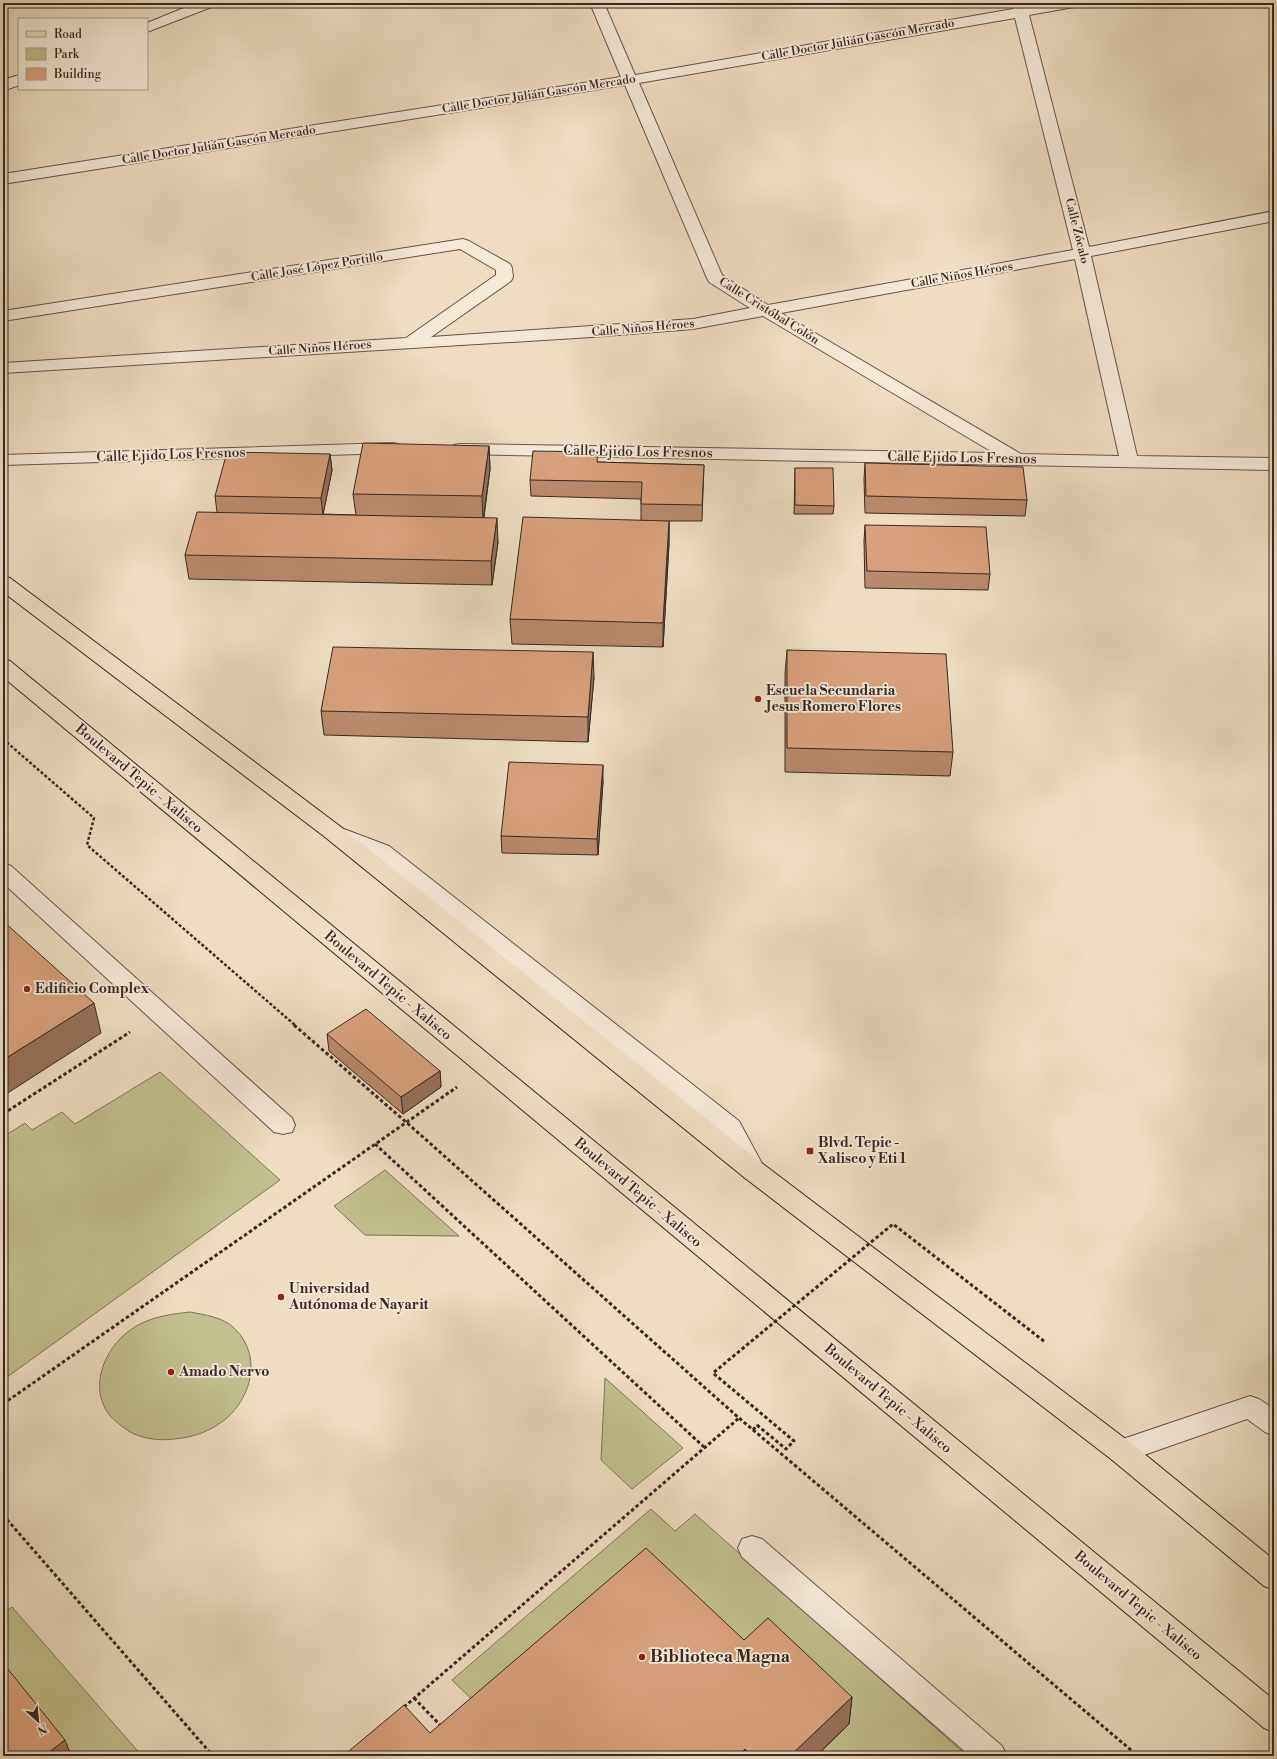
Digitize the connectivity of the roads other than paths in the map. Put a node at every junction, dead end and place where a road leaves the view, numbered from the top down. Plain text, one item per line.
1 (209, 3) edge
2 (598, 3) edge
3 (1074, 3) edge
4 (1020, 7) edge
5 (148, 28) edge
6 (18, 79) edge
7 (631, 80) junction
8 (3, 86) edge
9 (3, 179) edge
10 (1274, 216) edge
11 (1082, 253) junction
12 (766, 311) junction
13 (3, 316) edge
14 (412, 342) junction
15 (3, 368) edge
16 (406, 448) edge
17 (446, 448) edge
18 (1018, 459) junction
19 (3, 460) edge
20 (1129, 461) junction
21 (1274, 464) edge
22 (3, 582) edge
23 (3, 666) edge
24 (3, 871) edge
25 (283, 1125) dead end
26 (1274, 1424) edge
27 (1121, 1451) junction
28 (752, 1548) dead end
29 (1274, 1577) edge
30 (1274, 1718) edge
31 (992, 1756) edge

1 - 5 street
2 - 7 street, Calle Cristóbal Colón
3 - 4 street, Calle Doctor Julián Gascón Mercado
4 - 7 street, Calle Doctor Julián Gascón Mercado
4 - 11 street, Calle Zócalo
6 - 8 street
7 - 9 street, Calle Doctor Julián Gascón Mercado
7 - 12 street, Calle Cristóbal Colón
10 - 11 street, Calle Niños Héroes
11 - 12 street, Calle Niños Héroes
11 - 20 street, Calle Zócalo
12 - 14 street, Calle Niños Héroes
12 - 18 street, Calle Cristóbal Colón
13 - 14 street, Calle José López Portillo
14 - 15 street, Calle Niños Héroes
16 - 19 street, Calle Ejido Los Fresnos
17 - 18 street, Calle Ejido Los Fresnos
18 - 20 street, Calle Ejido Los Fresnos
20 - 21 street, Calle Ejido Los Fresnos
22 - 27 main road
23 - 30 main road, Boulevard Tepic - Xalisco
24 - 25 street
26 - 27 street
27 - 29 main road
28 - 31 street

